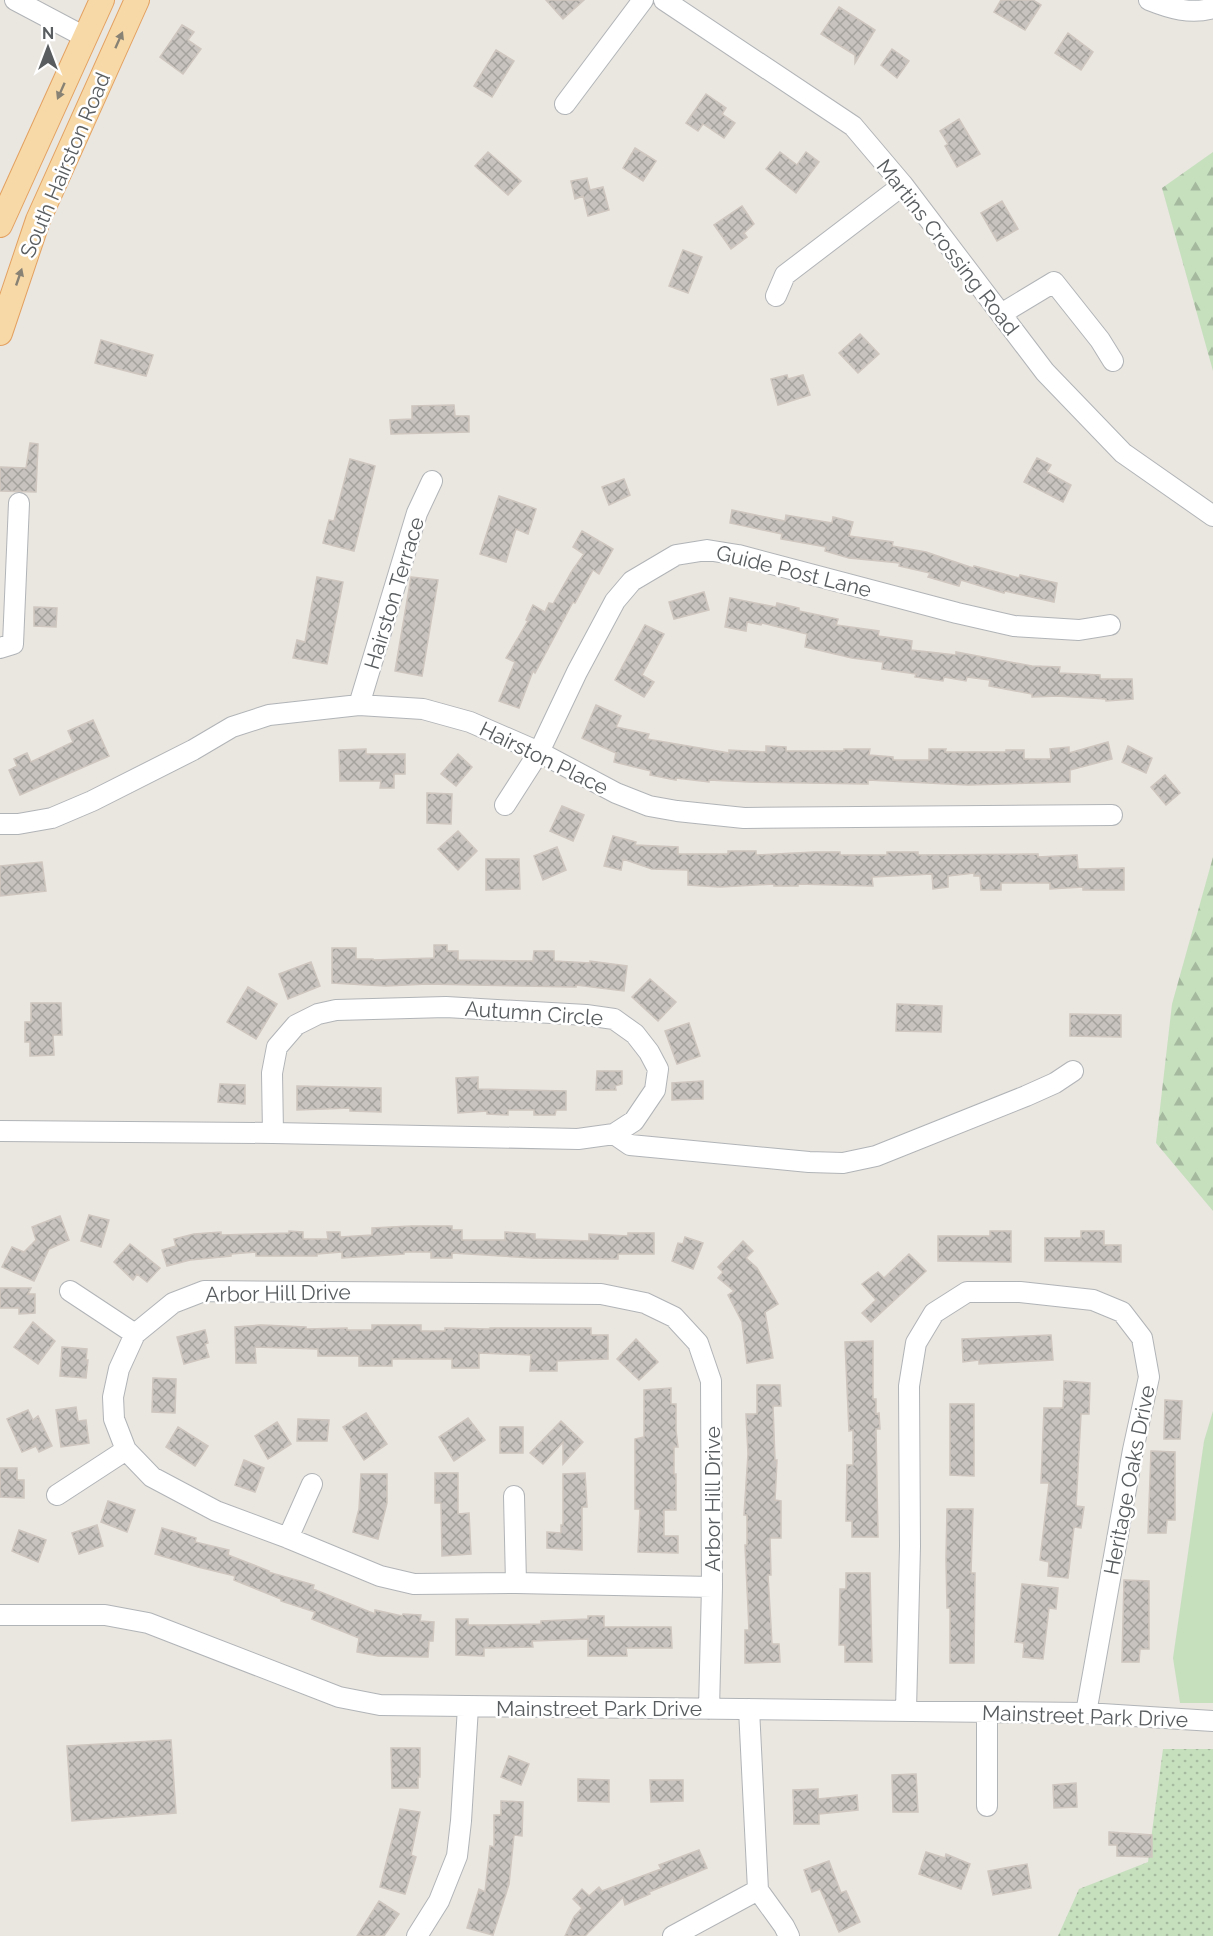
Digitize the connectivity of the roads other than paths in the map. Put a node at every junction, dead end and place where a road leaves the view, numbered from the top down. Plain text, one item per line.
1 (15, 0) edge
2 (102, 0) edge
3 (137, 0) edge
4 (643, 0) edge
5 (664, 0) edge
6 (1149, 0) edge
7 (1213, 8) edge
8 (86, 37) junction
9 (565, 104) dead end
10 (903, 185) junction
11 (0, 225) edge
12 (776, 296) dead end
13 (1001, 314) junction
14 (0, 333) edge
15 (1113, 361) dead end
16 (432, 481) dead end
17 (19, 502) dead end
18 (1213, 516) edge
19 (1110, 625) dead end
20 (0, 648) edge
21 (359, 705) junction
22 (539, 752) junction
23 (504, 805) dead end
24 (1112, 815) dead end
25 (0, 824) edge
26 (1073, 1071) dead end
27 (0, 1131) edge
28 (273, 1133) junction
29 (614, 1134) junction
30 (70, 1291) dead end
31 (135, 1334) junction
32 (126, 1450) junction
33 (312, 1484) dead end
34 (57, 1495) dead end
35 (514, 1496) dead end
36 (288, 1538) junction
37 (516, 1583) junction
38 (712, 1587) junction
39 (0, 1615) edge
40 (468, 1707) junction
41 (709, 1709) junction
42 (749, 1709) junction
43 (906, 1710) junction
44 (987, 1713) junction
45 (1086, 1713) junction
46 (1213, 1721) edge
47 (987, 1806) dead end
48 (758, 1890) junction
49 (417, 1936) edge
50 (674, 1936) edge
51 (789, 1936) edge

1 - 8 street
2 - 8 main road, South Hairston Road
14 -> 3 main road, South Hairston Road
4 - 9 street
5 - 10 street, Martins Crossing Road
6 - 7 street
8 -> 11 main road, South Hairston Road
10 - 12 street
10 - 13 street, Martins Crossing Road
13 - 15 street
13 - 18 street, Martins Crossing Road
16 - 21 street, Hairston Terrace
17 - 20 street
19 - 22 street, Guide Post Lane
21 - 22 street, Hairston Place
21 - 25 street, Hairston Place
22 - 23 street, Guide Post Lane
22 - 24 street, Hairston Place
26 - 29 street
27 - 28 street, Autumn Circle
28 - 29 street, Autumn Circle
28 - 29 street, Autumn Circle
30 - 31 street
31 - 32 street, Arbor Hill Drive
31 - 38 street, Arbor Hill Drive
32 - 34 street
32 - 36 street, Arbor Hill Drive
33 - 36 street
35 - 37 street
36 - 37 street, Arbor Hill Drive
37 - 38 street, Arbor Hill Drive
38 - 41 street, Arbor Hill Drive
39 - 40 street, Mainstreet Park Drive
40 - 41 street, Mainstreet Park Drive
40 - 49 street
41 - 42 street, Mainstreet Park Drive
42 - 43 street, Mainstreet Park Drive
42 - 48 street
43 - 44 street, Mainstreet Park Drive
43 - 45 street, Heritage Oaks Drive
44 - 45 street, Mainstreet Park Drive
44 - 47 street
45 - 46 street, Mainstreet Park Drive
48 - 50 street
48 - 51 street

